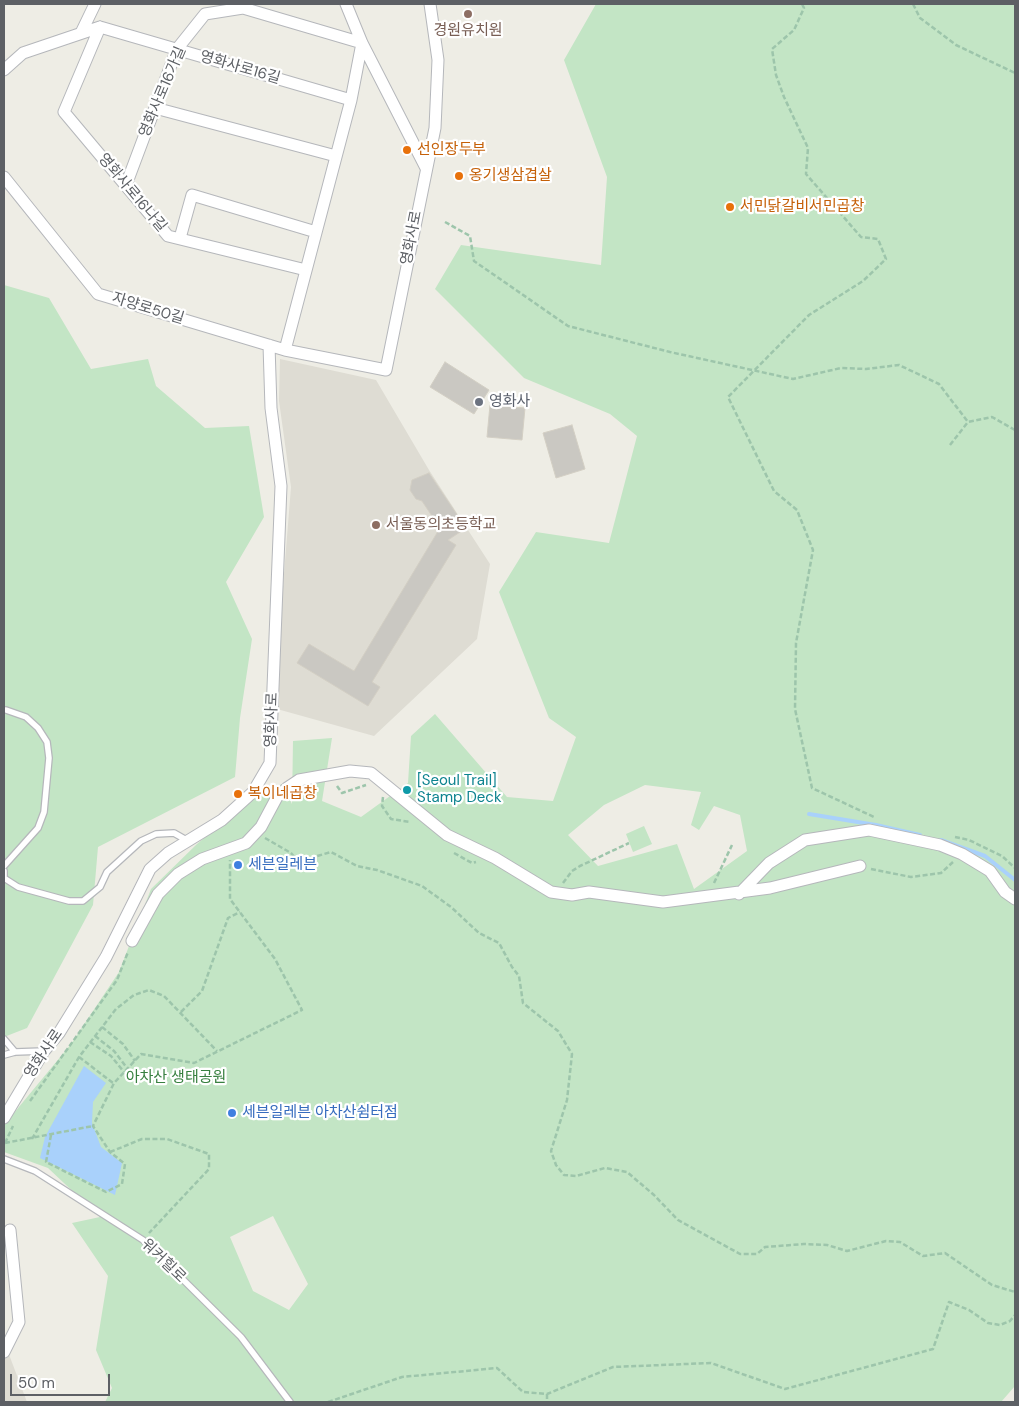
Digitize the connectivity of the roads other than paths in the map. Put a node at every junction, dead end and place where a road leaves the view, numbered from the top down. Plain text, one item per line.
1 (95, 4) edge
2 (346, 4) edge
3 (430, 4) edge
4 (204, 9) edge
5 (100, 27) junction
6 (81, 33) junction
7 (362, 43) junction
8 (177, 50) junction
9 (4, 70) edge
10 (351, 100) junction
11 (155, 108) junction
12 (336, 156) junction
13 (426, 168) junction
14 (4, 177) edge
15 (126, 185) junction
16 (316, 232) junction
17 (180, 238) junction
18 (306, 270) junction
19 (269, 345) junction
20 (285, 350) junction
21 (6, 710) dead end
22 (188, 841) junction
23 (4, 866) edge
24 (860, 866) road end
25 (4, 871) edge
26 (739, 894) junction
27 (1015, 899) edge
28 (132, 941) road end
29 (4, 1039) edge
30 (44, 1051) junction
31 (15, 1052) junction
32 (4, 1055) edge
33 (4, 1118) edge
34 (4, 1159) edge
35 (10, 1230) dead end
36 (4, 1352) edge
37 (290, 1402) edge

1 - 6 street
2 - 7 street
3 - 13 street, 영화사로
4 - 7 street, 영화사로16가길
4 - 8 street, 영화사로16가길
5 - 6 street
5 - 8 street, 영화사로16길
5 - 15 street, 영화사로16나길
6 - 9 street
7 - 10 street
7 - 13 street
8 - 10 street, 영화사로16길
8 - 11 street, 영화사로16가길
10 - 12 street
11 - 12 street
11 - 15 street, 영화사로16가길
12 - 16 street
13 - 20 street, 영화사로
14 - 19 street, 자양로50길
15 - 17 street, 영화사로16나길
16 - 17 street
16 - 18 street
17 - 18 street, 영화사로16나길
18 - 20 street
19 - 20 street, 자양로50길
19 - 22 street, 영화사로
21 - 23 lane
22 - 25 lane
22 - 30 street, 영화사로
24 - 26 street
26 - 27 street
26 - 28 street
29 - 31 lane
30 - 31 lane
30 - 33 street, 영화사로
31 - 32 lane
34 - 37 lane, 워커힐로
35 - 36 street

